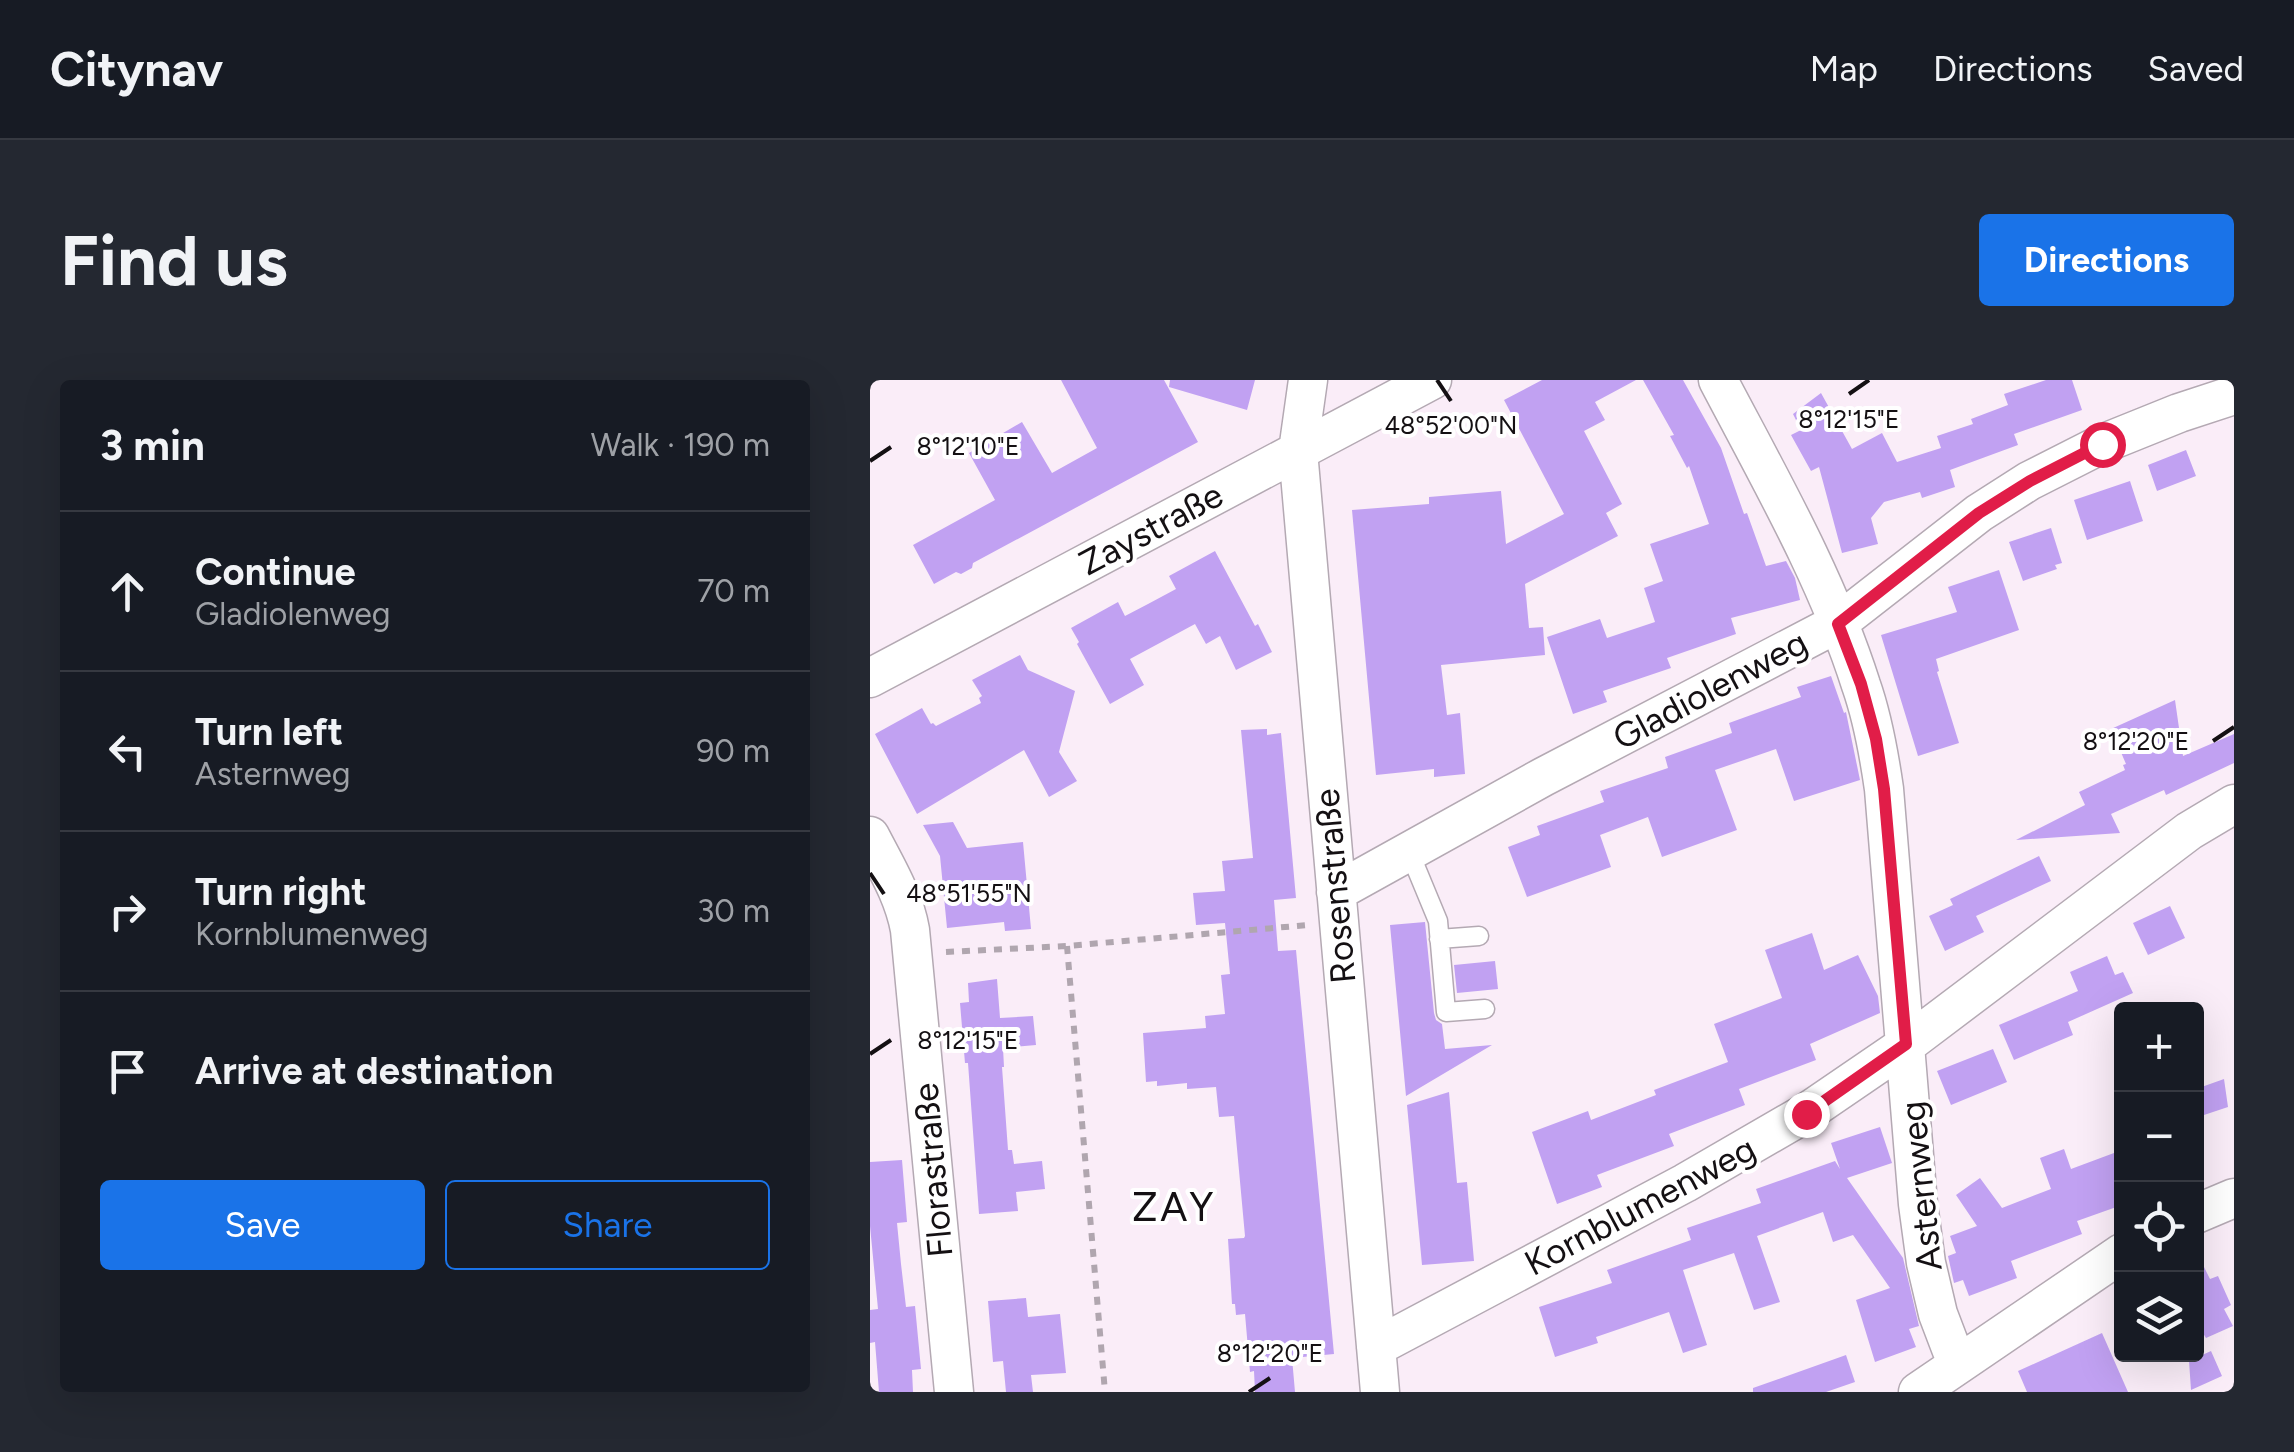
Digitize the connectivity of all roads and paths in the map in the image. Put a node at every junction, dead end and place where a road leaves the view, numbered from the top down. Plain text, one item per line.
1 (1308, 380) edge
2 (1432, 380) edge
3 (1718, 380) edge
4 (2234, 395) edge
5 (1298, 451) junction
6 (1838, 624) junction
7 (870, 678) edge
8 (2234, 804) edge
9 (870, 836) edge
10 (1409, 852) junction
11 (1337, 907) junction
12 (1478, 936) dead end
13 (1439, 939) junction
14 (1067, 946) junction
15 (912, 954) junction
16 (1485, 1008) dead end
17 (1906, 1044) junction
18 (2234, 1198) edge
19 (2204, 1211) edge
20 (2114, 1259) edge
21 (1376, 1347) junction
22 (1958, 1364) junction
23 (954, 1392) edge
24 (1105, 1392) edge
25 (1380, 1392) edge
26 (1918, 1392) edge

1 - 5 street, Rosenstraße
2 - 5 street, Zaystraße
3 - 6 street, Asternweg
4 - 6 street, Gladiolenweg
5 - 7 street, Zaystraße
5 - 11 street, Rosenstraße
6 - 10 street, Gladiolenweg
6 - 17 street, Asternweg
8 - 17 street, Kornblumenweg
9 - 15 street, Florastraße
10 - 11 street, Gladiolenweg
10 - 13 lane
11 - 14 path
11 - 21 street, Rosenstraße
12 - 13 lane
13 - 16 lane
14 - 15 path
14 - 24 path
15 - 23 street, Florastraße
17 - 21 street, Kornblumenweg
17 - 22 street, Asternweg
18 - 19 street
20 - 22 street
21 - 25 street, Rosenstraße
22 - 26 street

